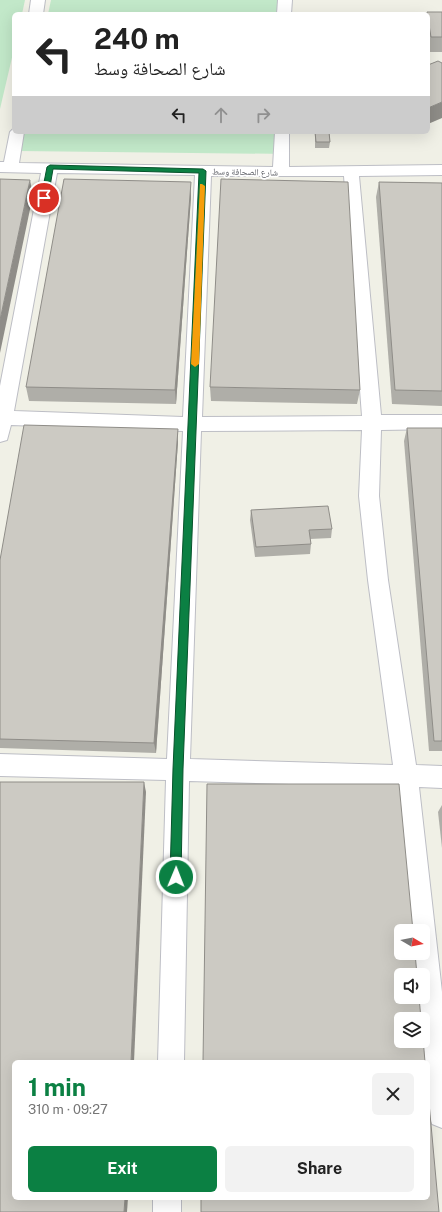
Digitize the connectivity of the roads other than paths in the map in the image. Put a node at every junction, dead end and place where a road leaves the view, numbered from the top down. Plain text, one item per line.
1 (38, 0) edge
2 (285, 0) edge
3 (36, 12) edge
4 (284, 12) edge
5 (16, 134) edge
6 (282, 134) edge
7 (5, 167) edge
8 (50, 167) junction
9 (442, 170) edge
10 (203, 171) junction
11 (281, 172) junction
12 (351, 172) junction
13 (442, 422) edge
14 (1, 424) edge
15 (193, 424) junction
16 (372, 424) junction
17 (0, 765) edge
18 (178, 769) junction
19 (406, 776) junction
20 (442, 777) edge
21 (421, 924) edge
22 (426, 960) edge
23 (171, 1060) edge
24 (442, 1114) edge
25 (167, 1200) edge
26 (167, 1212) edge

1 - 3 street
2 - 4 street
5 - 7 street
6 - 11 street
7 - 8 street, شارع الصحافة وسط
8 - 10 street, شارع الصحافة وسط
8 - 14 street
9 - 12 street, شارع الصحافة وسط
10 - 11 street, شارع الصحافة وسط
10 - 15 street
11 - 12 street, شارع الصحافة وسط
12 - 16 street
13 - 16 street
14 - 15 street
15 - 16 street
15 - 18 street
16 - 19 street
17 - 18 street
18 - 19 street
18 - 23 street
19 - 20 street
19 - 21 street
22 - 24 street
25 - 26 street

